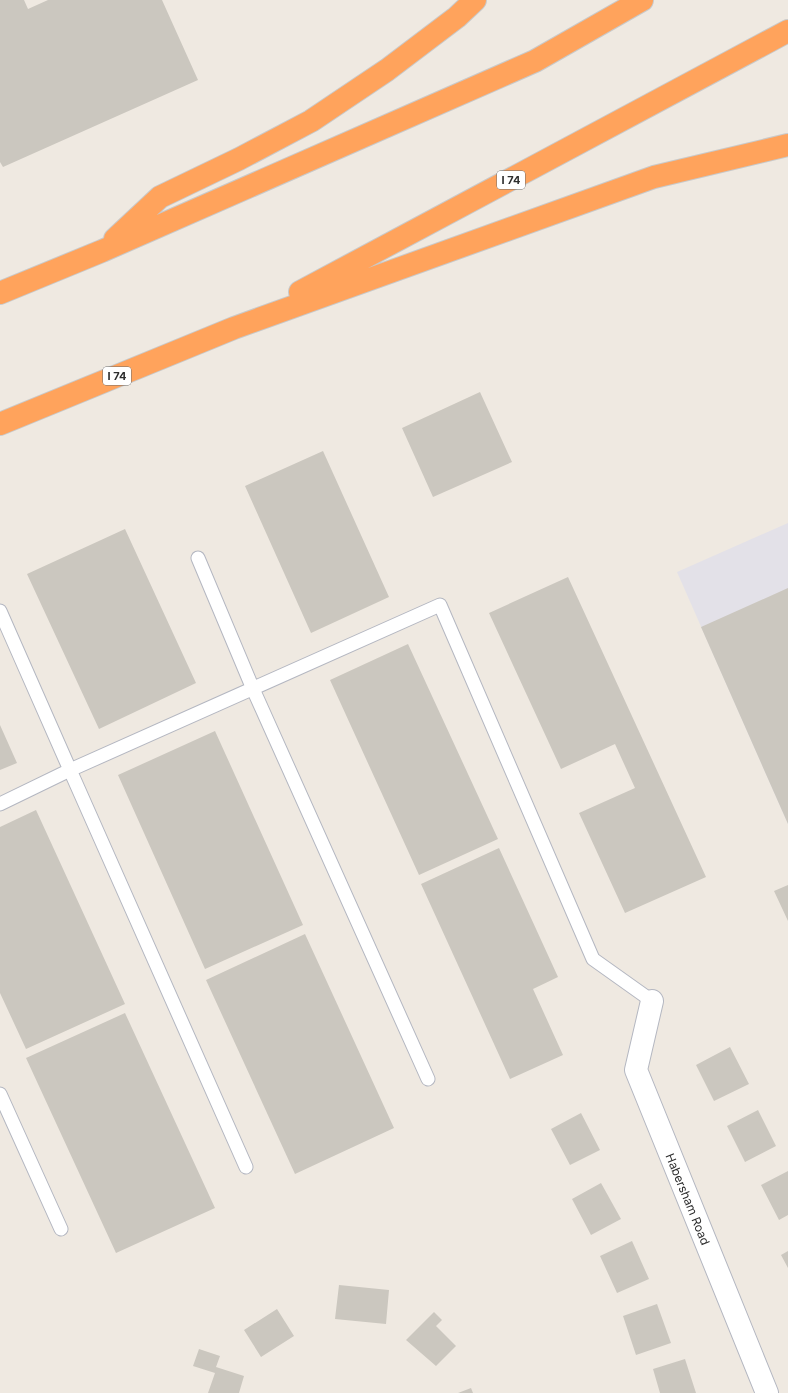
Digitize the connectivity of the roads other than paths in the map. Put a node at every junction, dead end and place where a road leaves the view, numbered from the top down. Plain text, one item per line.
1 (475, 0) edge
2 (642, 0) edge
3 (788, 32) edge
4 (788, 145) edge
5 (102, 251) junction
6 (0, 293) edge
7 (234, 328) junction
8 (0, 424) edge
9 (198, 558) dead end
10 (0, 611) edge
11 (253, 689) junction
12 (70, 770) junction
13 (0, 804) edge
14 (652, 1002) joint
15 (428, 1079) dead end
16 (0, 1094) edge
17 (246, 1168) dead end
18 (61, 1228) dead end
19 (767, 1393) edge

1 - 5 highway
2 - 5 highway
3 - 7 highway, I 74
4 - 7 highway
5 - 6 highway
7 - 8 highway, I 74
9 - 11 lane
10 - 12 lane
11 - 12 lane
11 - 14 lane
11 - 15 lane
12 - 13 lane
12 - 17 lane
14 - 19 street, Habersham Road
16 - 18 lane

